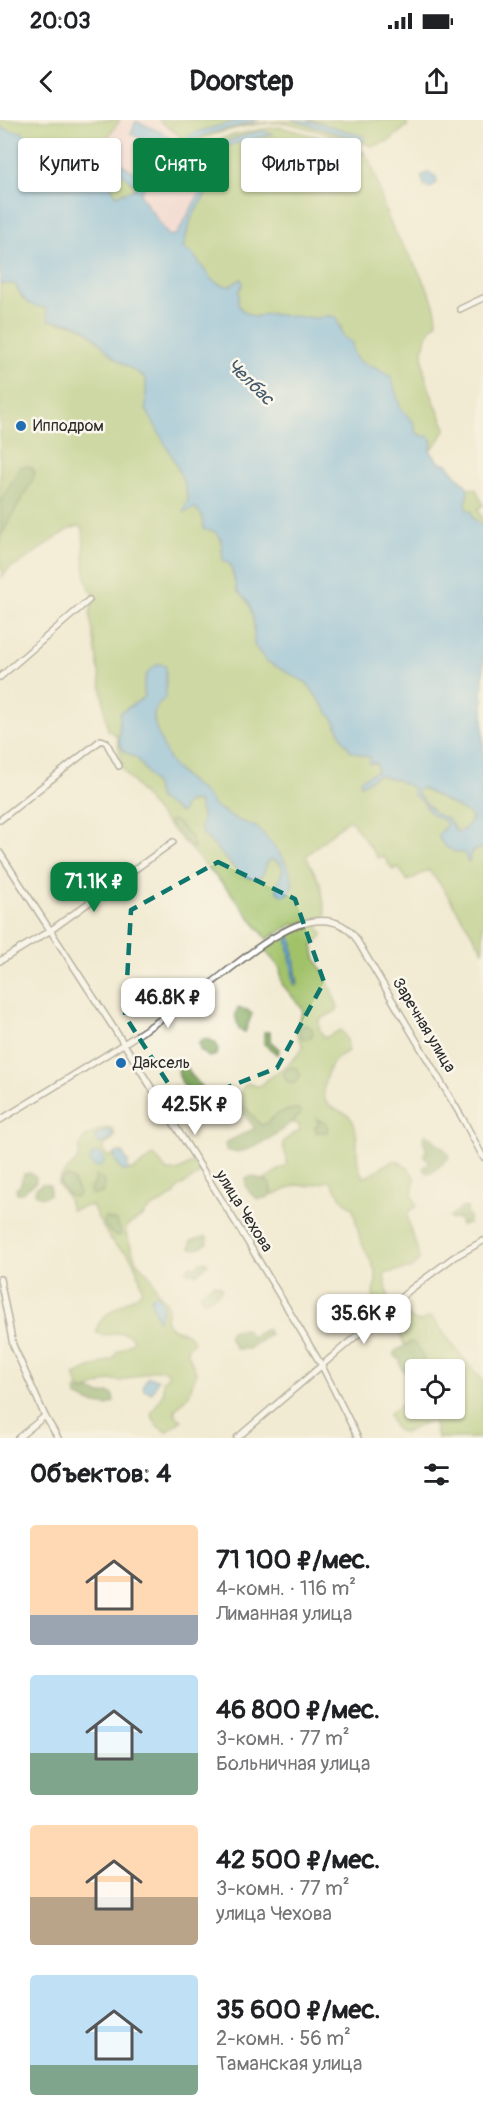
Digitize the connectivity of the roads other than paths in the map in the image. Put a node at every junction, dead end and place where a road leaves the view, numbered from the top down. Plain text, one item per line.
1 (483, 298) edge
2 (460, 309) dead end
3 (88, 600) dead end
4 (0, 677) edge
5 (119, 766) dead end
6 (0, 820) edge
7 (173, 842) dead end
8 (0, 853) edge
9 (51, 930) junction
10 (0, 961) edge
11 (124, 1044) junction
12 (0, 1120) edge
13 (483, 1157) edge
14 (483, 1241) edge
15 (0, 1283) edge
16 (322, 1366) junction
17 (45, 1416) junction
18 (18, 1438) edge
19 (58, 1438) edge
20 (237, 1438) edge
21 (358, 1438) edge

1 - 2 street
3 - 4 street
5 - 6 street
7 - 9 street
8 - 9 street, улица Чехова
9 - 10 street
9 - 11 street, улица Чехова
11 - 12 street
11 - 13 street, Заречная улица
11 - 16 street, улица Чехова
14 - 16 street
15 - 17 street
16 - 20 street
16 - 21 street, улица Чехова
17 - 18 street
17 - 19 street

